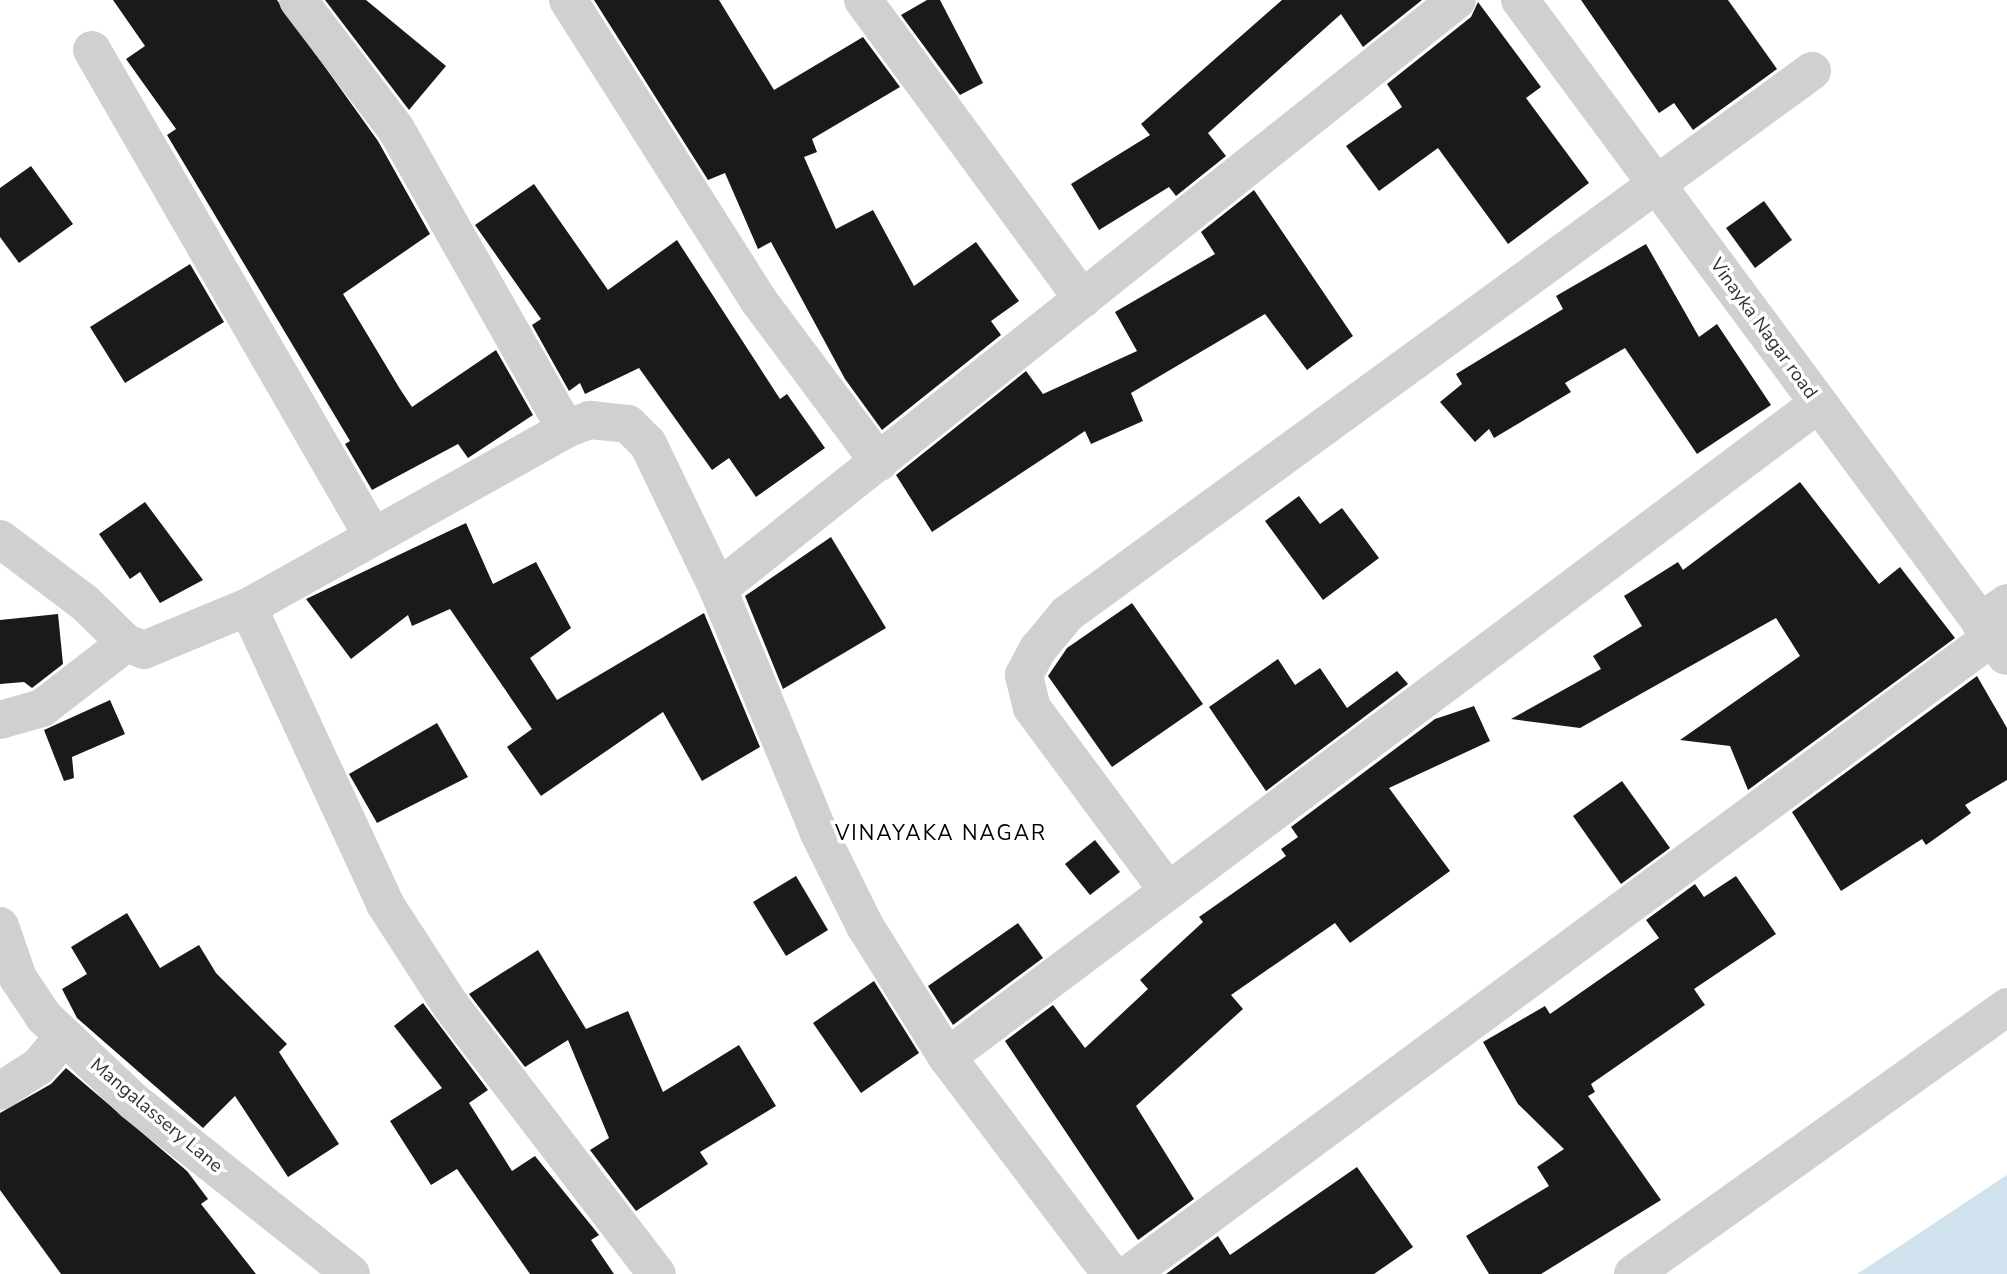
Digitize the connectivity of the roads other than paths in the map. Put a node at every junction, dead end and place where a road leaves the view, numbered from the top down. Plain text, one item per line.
1 (298, 0) edge
2 (568, 0) edge
3 (863, 0) edge
4 (1457, 0) edge
5 (1520, 0) edge
6 (92, 50) dead end
7 (1812, 71) dead end
8 (1656, 184) junction
9 (1083, 299) junction
10 (1818, 404) junction
11 (566, 429) junction
12 (879, 462) junction
13 (372, 535) junction
14 (0, 539) edge
15 (718, 589) junction
16 (248, 607) junction
17 (1996, 630) edge
18 (126, 643) junction
19 (0, 720) edge
20 (1168, 891) junction
21 (0, 926) edge
22 (2007, 1007) edge
23 (64, 1036) junction
24 (947, 1057) junction
25 (0, 1091) edge
26 (351, 1274) edge
27 (657, 1274) edge
28 (1111, 1274) edge
29 (1129, 1274) edge
30 (1633, 1274) edge

1 - 11 street
2 - 12 street
3 - 9 street
4 - 9 street
5 - 8 street, Vinayka Nagar road
6 - 13 street
7 - 8 street
8 - 10 street, Vinayka Nagar road
8 - 20 street
9 - 12 street
10 - 17 street, Vinayka Nagar road
10 - 20 street
11 - 13 street
11 - 15 street
12 - 15 street
13 - 16 street
14 - 18 street
15 - 24 street
16 - 18 street
16 - 27 street
17 - 29 street
18 - 19 street
20 - 24 street
21 - 23 street, Mangalassery Lane
22 - 30 street
23 - 25 street
23 - 26 street, Mangalassery Lane
24 - 28 street

